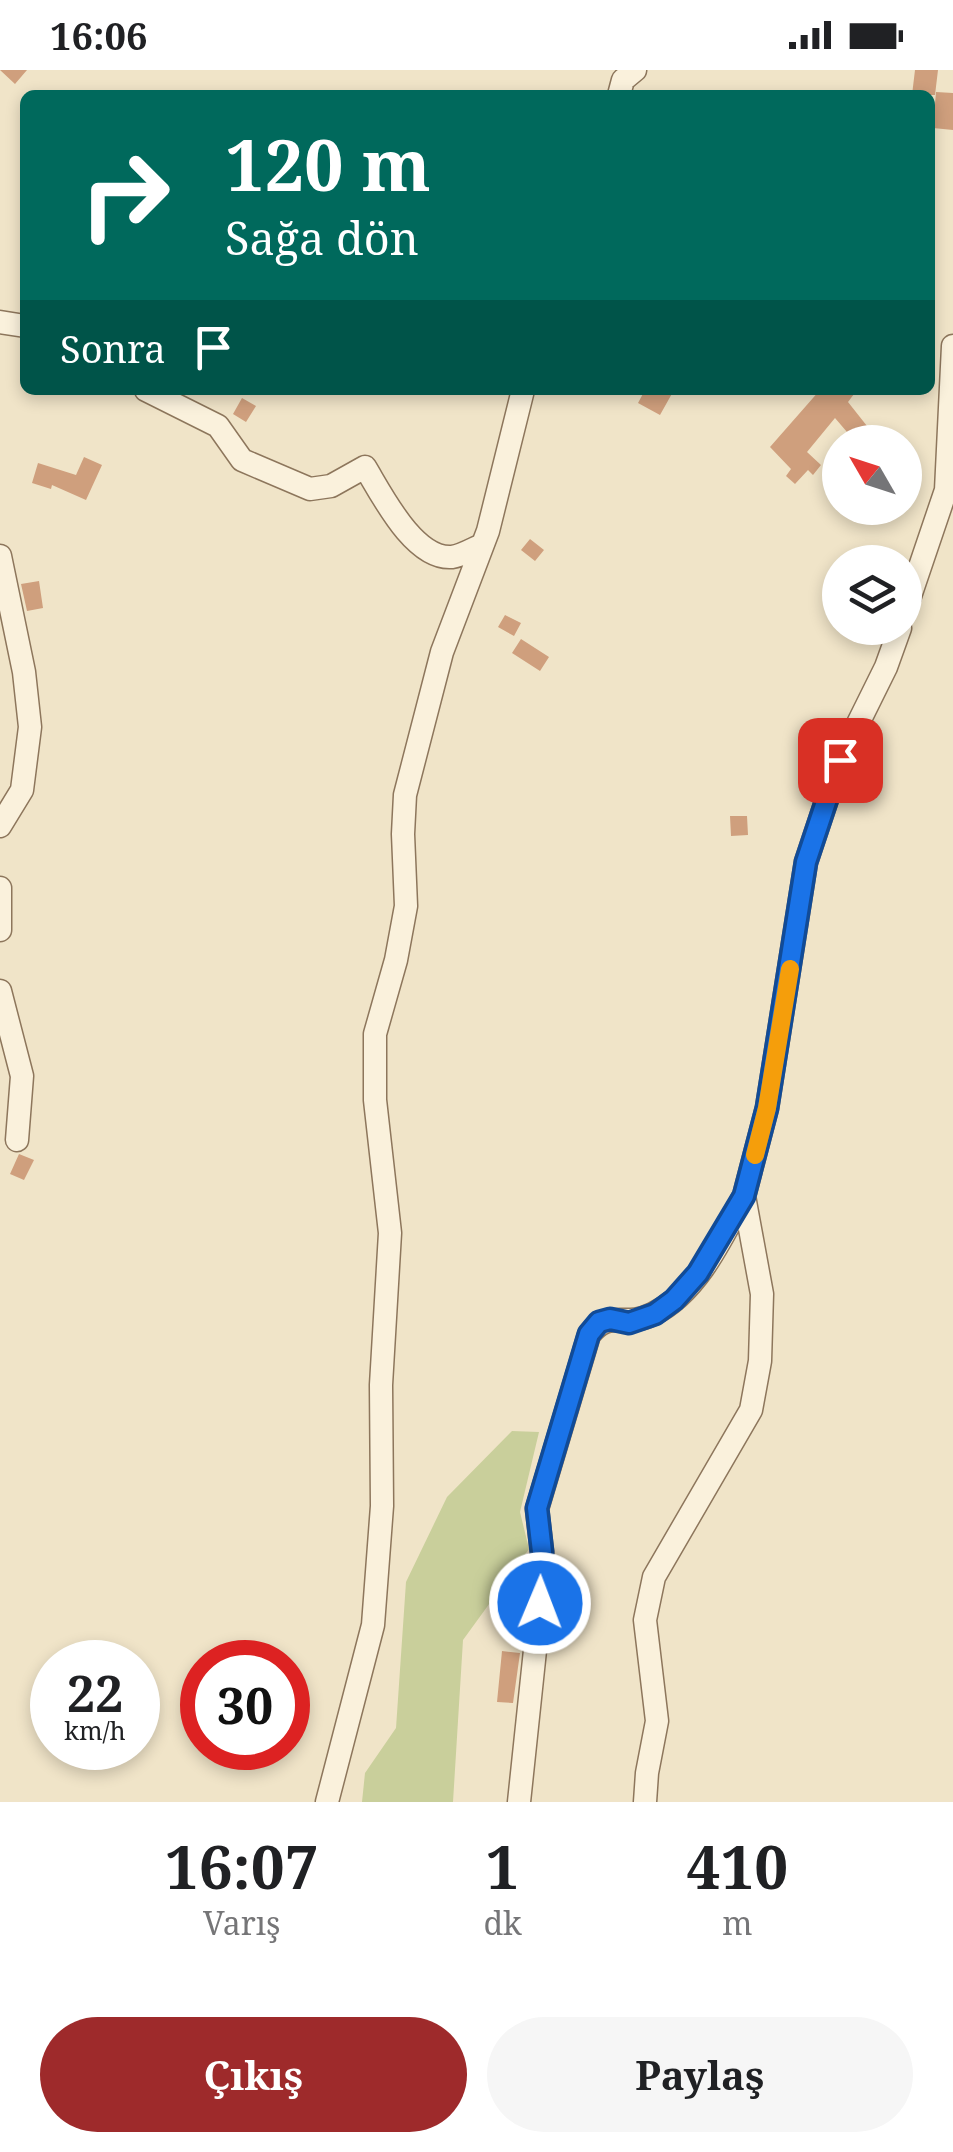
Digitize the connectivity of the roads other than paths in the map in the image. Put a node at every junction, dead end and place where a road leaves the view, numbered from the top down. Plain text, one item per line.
1 (635, 70) edge
2 (620, 90) edge
3 (953, 346) edge
4 (156, 395) edge
5 (522, 395) edge
6 (482, 545) junction
7 (0, 556) edge
8 (922, 561) edge
9 (894, 645) edge
10 (0, 826) edge
11 (0, 888) edge
12 (0, 930) edge
13 (0, 991) edge
14 (17, 1140) dead end
15 (744, 1196) junction
16 (327, 1802) edge
17 (519, 1802) edge
18 (645, 1802) edge

1 - 2 street
3 - 8 street
4 - 6 street
5 - 6 street
6 - 16 street
7 - 10 street
9 - 15 street
11 - 12 street
13 - 14 street
15 - 17 street
15 - 18 street

